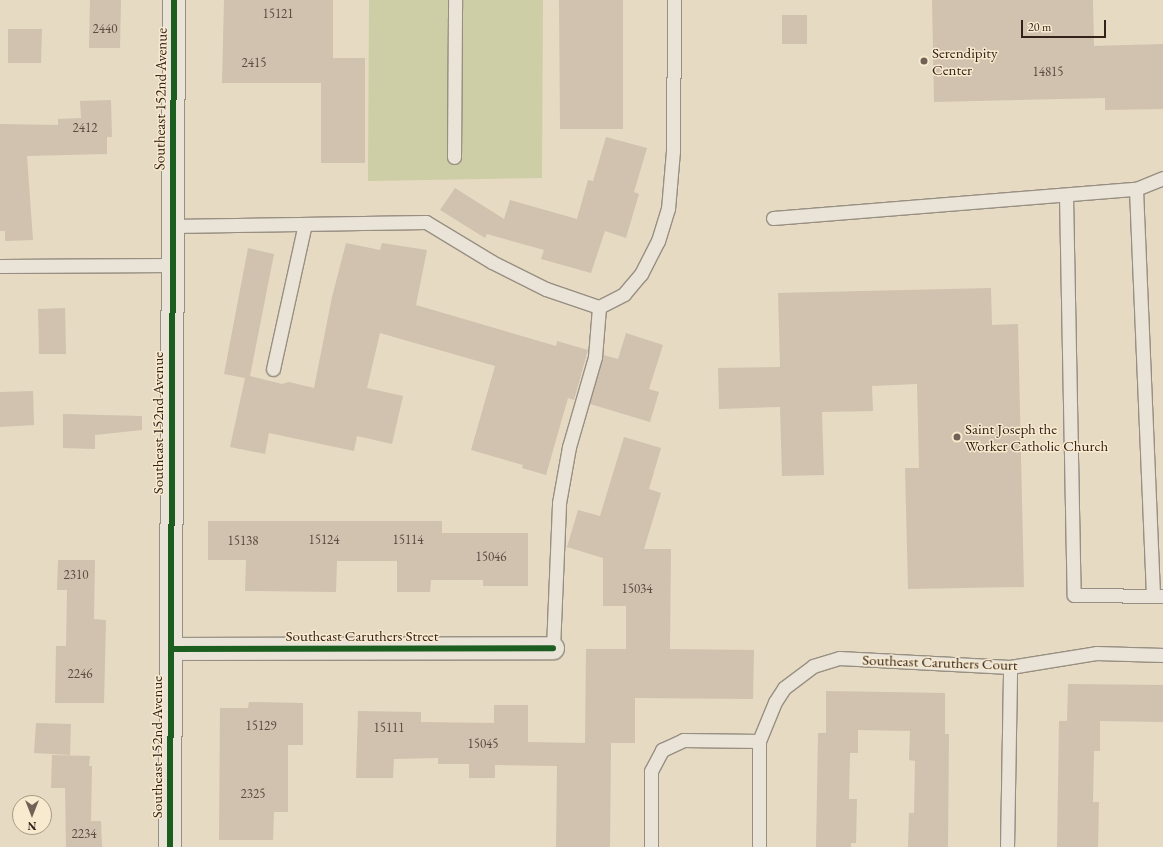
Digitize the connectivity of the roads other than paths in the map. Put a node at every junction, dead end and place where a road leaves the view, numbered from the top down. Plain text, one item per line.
1 (174, 0) edge
2 (454, 0) edge
3 (674, 0) edge
4 (454, 157) dead end
5 (1163, 178) edge
6 (1136, 189) junction
7 (1066, 195) junction
8 (773, 218) dead end
9 (305, 224) junction
10 (172, 226) junction
11 (171, 264) junction
12 (0, 266) edge
13 (599, 308) junction
14 (273, 369) dead end
15 (1158, 596) edge
16 (553, 648) joint
17 (170, 649) junction
18 (1163, 655) edge
19 (1010, 667) junction
20 (759, 741) junction
21 (170, 847) edge
22 (651, 847) edge
23 (759, 847) edge
24 (1007, 847) edge

1 - 10 street, Southeast 152nd Avenue
2 - 4 lane
3 - 13 lane
5 - 6 lane
6 - 7 lane
6 - 15 lane
7 - 8 lane
7 - 15 lane
9 - 10 lane
9 - 13 lane
9 - 14 lane
10 - 11 street, Southeast 152nd Avenue
11 - 12 lane
11 - 17 street, Southeast 152nd Avenue
13 - 16 lane
16 - 17 street, Southeast Caruthers Street
17 - 21 street, Southeast 152nd Avenue
18 - 19 lane, Southeast Caruthers Court
19 - 20 lane, Southeast Caruthers Court
19 - 24 lane
20 - 22 lane
20 - 23 lane

